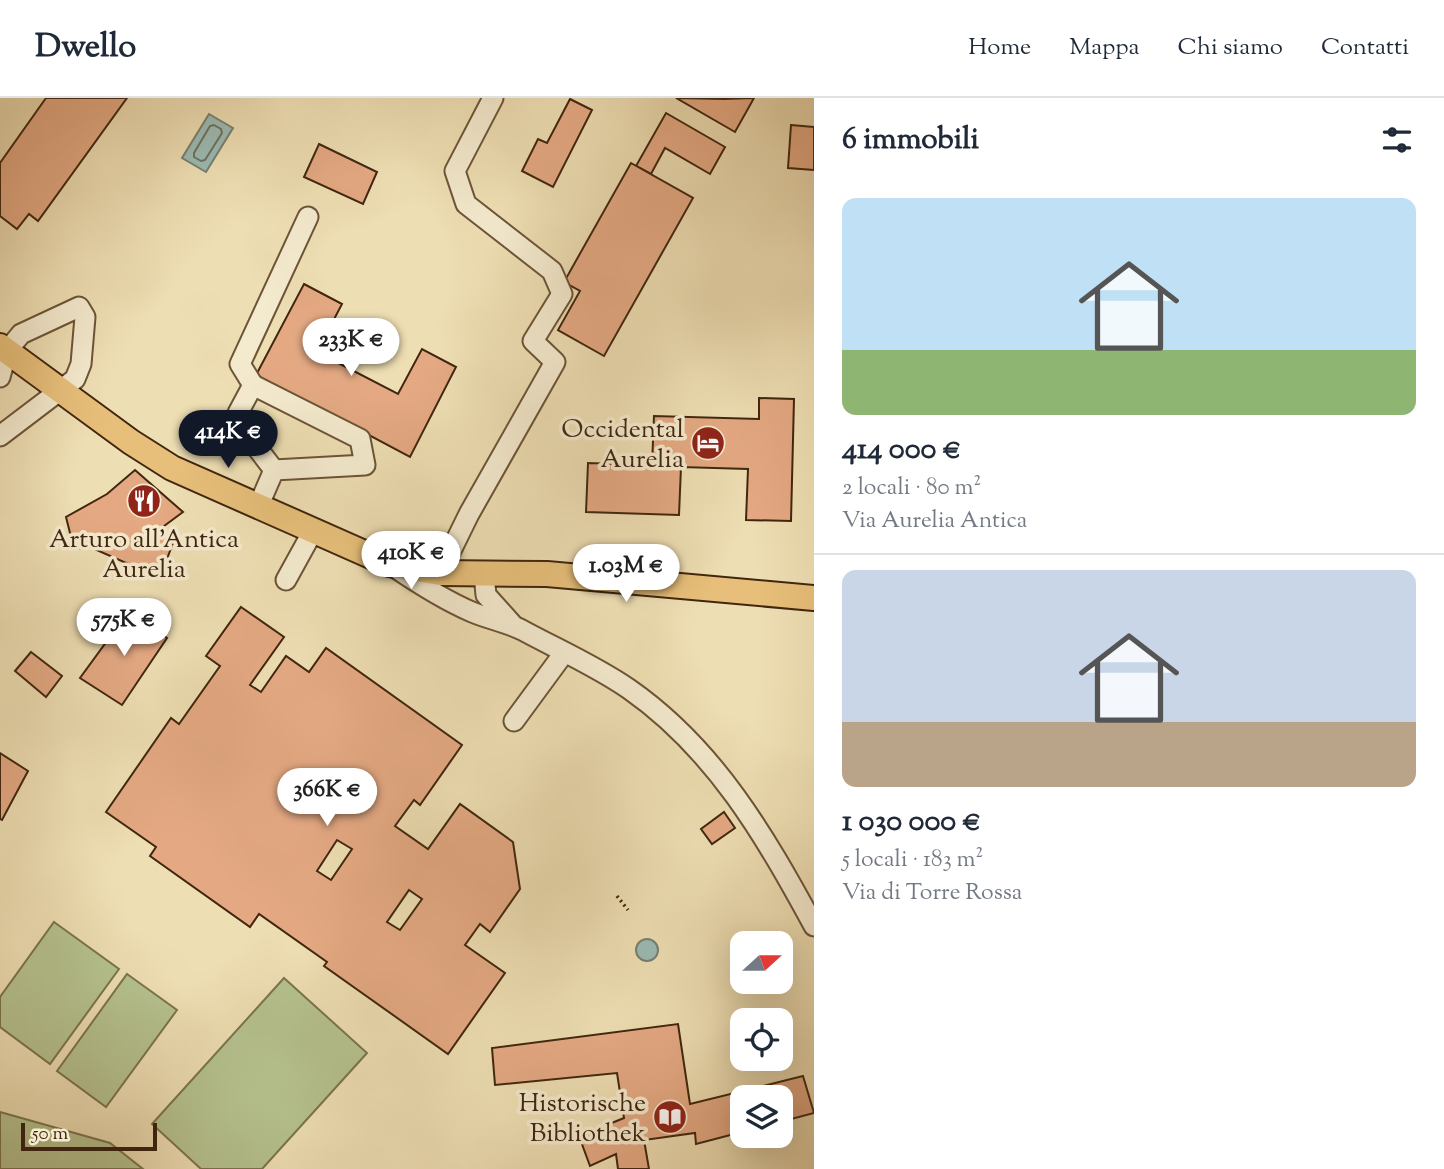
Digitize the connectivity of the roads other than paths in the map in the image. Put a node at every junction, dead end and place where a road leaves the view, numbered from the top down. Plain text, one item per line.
1 (493, 98) edge
2 (308, 217) dead end
3 (4, 349) edge
4 (0, 377) edge
5 (253, 385) junction
6 (59, 391) junction
7 (0, 436) edge
8 (274, 470) junction
9 (258, 507) junction
10 (313, 531) junction
11 (389, 564) junction
12 (440, 573) junction
13 (484, 574) junction
14 (286, 580) dead end
15 (814, 598) edge
16 (513, 625) junction
17 (564, 653) junction
18 (514, 721) dead end
19 (814, 926) edge

1 - 12 street
2 - 5 street
3 - 4 street
3 - 6 main road
3 - 6 street
5 - 8 street
5 - 8 street
6 - 7 street
6 - 9 main road
8 - 9 street
9 - 10 main road
10 - 11 main road
10 - 14 street
11 - 12 main road
11 - 16 street
12 - 13 main road
13 - 15 main road
13 - 16 street
16 - 17 street
17 - 18 street
17 - 19 street

